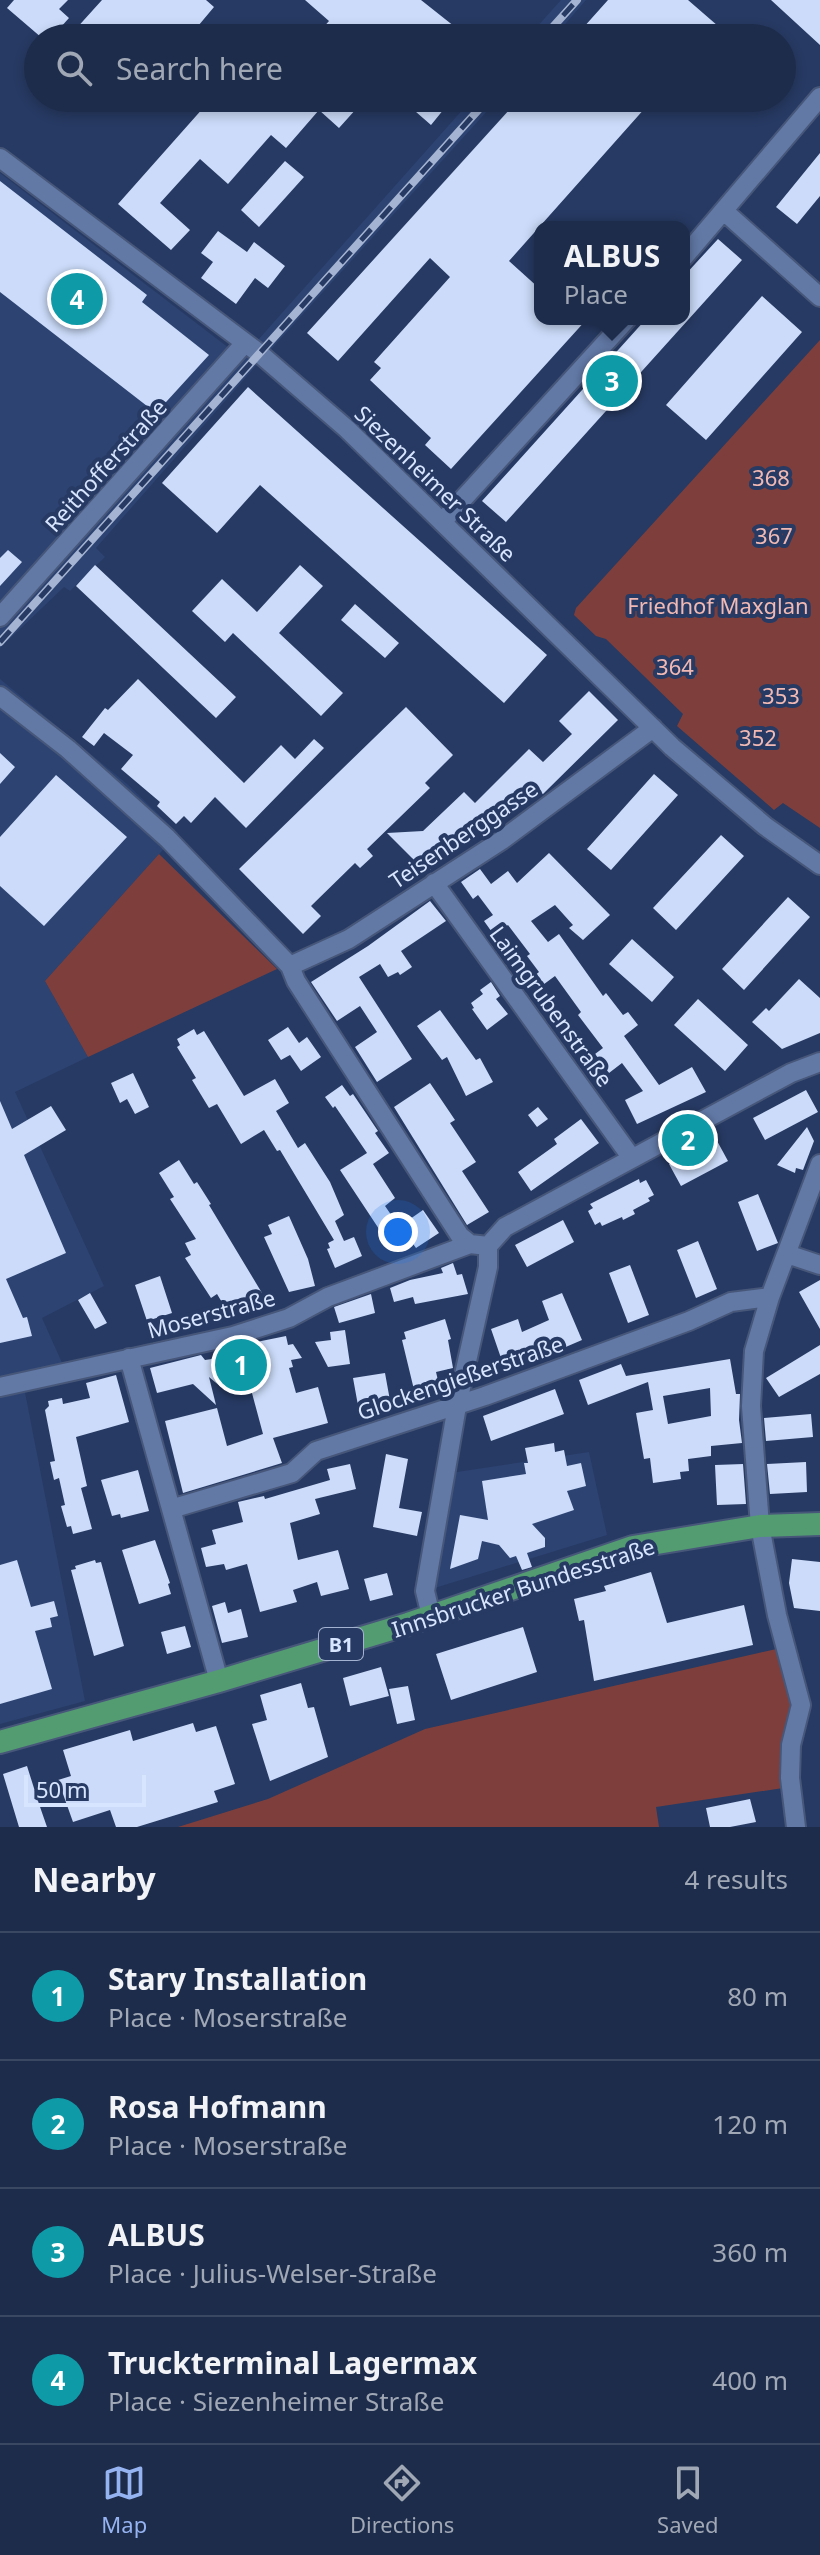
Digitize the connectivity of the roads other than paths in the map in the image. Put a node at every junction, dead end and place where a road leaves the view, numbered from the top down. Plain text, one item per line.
1 (820, 97) edge
2 (0, 158) edge
3 (725, 212) junction
4 (690, 250) edge
5 (820, 297) edge
6 (622, 325) edge
7 (245, 343) junction
8 (442, 522) junction
9 (0, 617) edge
10 (0, 696) edge
11 (653, 728) junction
12 (820, 865) edge
13 (434, 883) junction
14 (290, 966) junction
15 (820, 1062) edge
16 (631, 1157) junction
17 (820, 1164) edge
18 (479, 1245) junction
19 (787, 1254) junction
20 (820, 1265) edge
21 (770, 1297) junction
22 (129, 1358) junction
23 (0, 1387) edge
24 (457, 1406) junction
25 (171, 1509) junction
26 (820, 1524) edge
27 (760, 1526) junction
28 (431, 1616) junction
29 (219, 1681) junction
30 (811, 1706) edge
31 (0, 1742) edge
32 (796, 1827) edge

1 - 3 street
2 - 7 street, Siezenheimer Straße
3 - 4 street
3 - 5 street
6 - 8 street
7 - 8 street, Siezenheimer Straße
7 - 9 street, Reithofferstraße
8 - 11 street, Siezenheimer Straße
10 - 14 street
11 - 12 street, Siezenheimer Straße
11 - 13 street, Teisenberggasse
13 - 14 street, Teisenberggasse
13 - 16 street, Laimgrubenstraße
14 - 18 street
15 - 16 street, Moserstraße
16 - 18 street, Moserstraße
17 - 19 street
18 - 22 street, Moserstraße
18 - 24 street
19 - 20 street
19 - 21 street
21 - 24 street, Glockengießerstraße
21 - 27 street
22 - 23 street, Moserstraße
22 - 25 street
24 - 25 street, Glockengießerstraße
24 - 28 street
25 - 29 street
26 - 27 main road, Innsbrucker Bundesstraße / B1
27 - 28 main road, Innsbrucker Bundesstraße / B1
27 - 30 street
28 - 29 main road, Innsbrucker Bundesstraße / B1
29 - 31 main road, Innsbrucker Bundesstraße / B1
30 - 32 street

